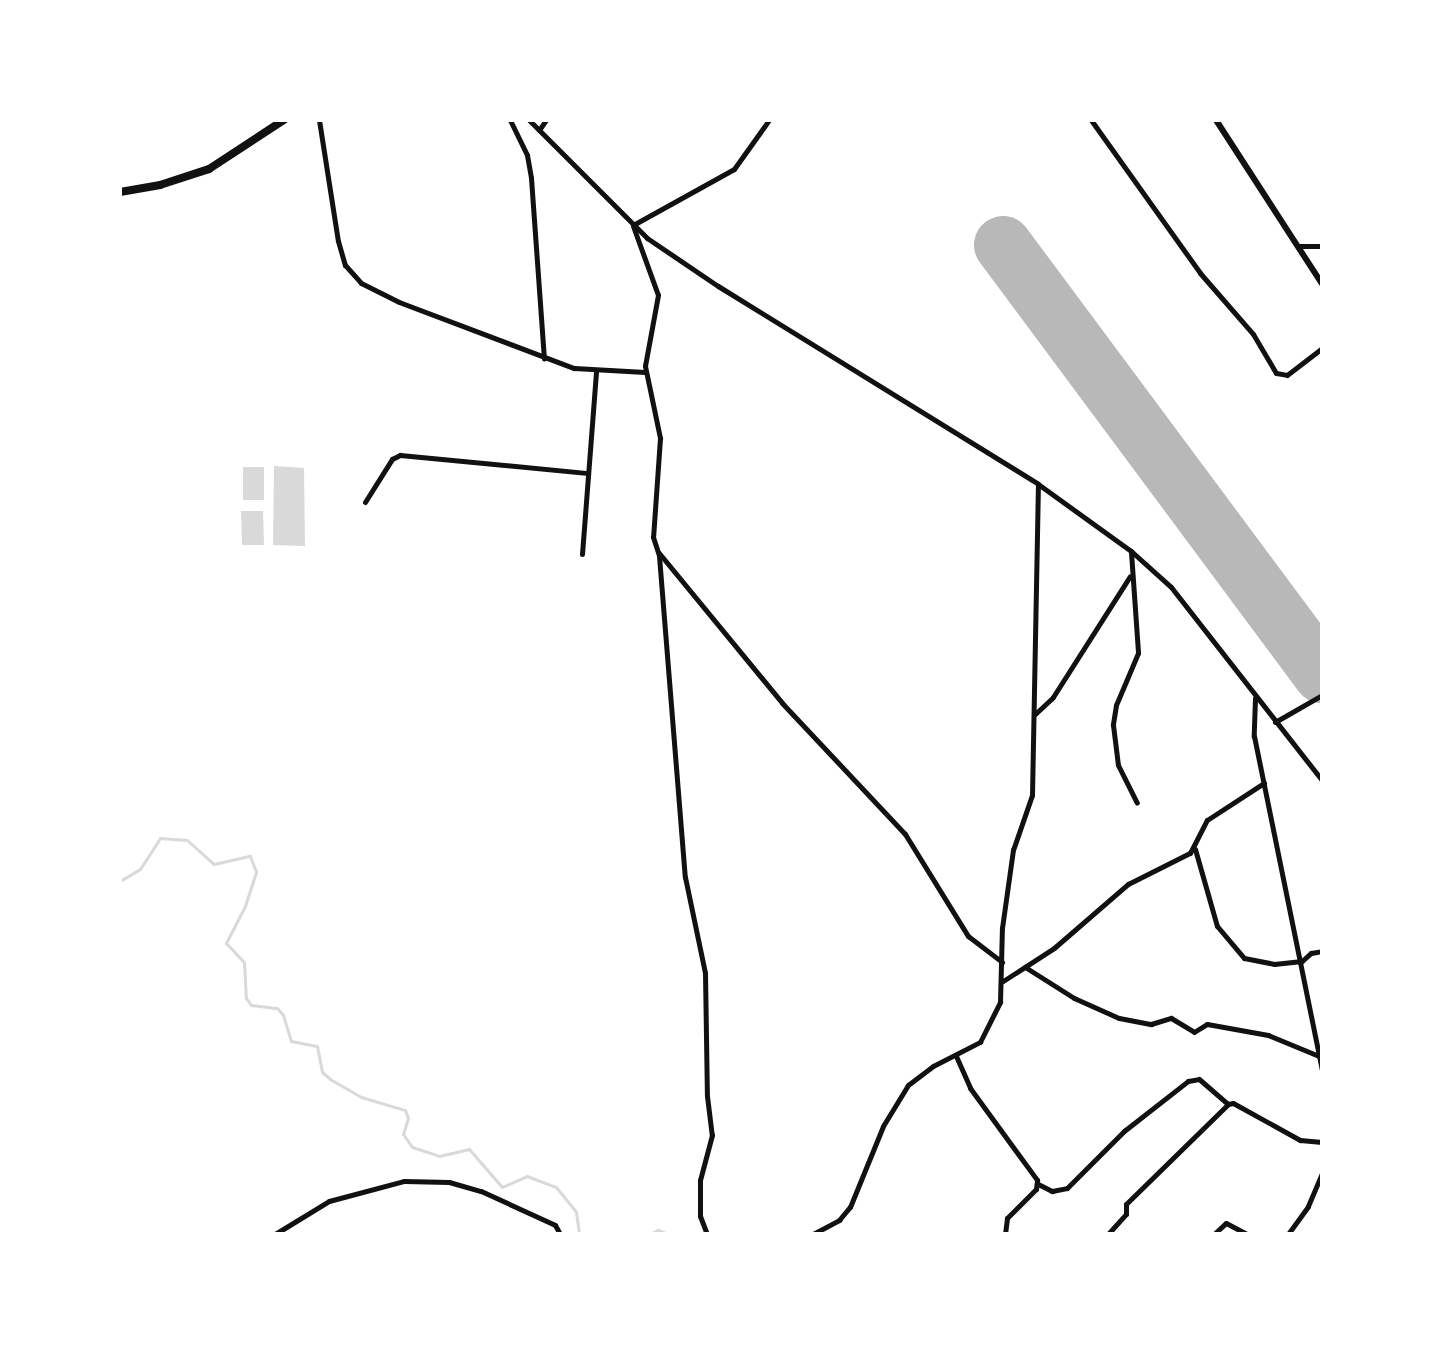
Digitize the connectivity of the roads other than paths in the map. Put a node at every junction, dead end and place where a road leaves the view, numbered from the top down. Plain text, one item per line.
1 (284, 120) edge
2 (319, 120) edge
3 (510, 120) edge
4 (529, 120) edge
5 (546, 120) edge
6 (769, 120) edge
7 (1091, 120) edge
8 (1216, 120) edge
9 (539, 130) junction
10 (120, 192) edge
11 (633, 225) junction
12 (1298, 246) junction
13 (1322, 246) edge
14 (1322, 284) edge
15 (1322, 348) edge
16 (544, 359) junction
17 (596, 372) junction
18 (645, 372) junction
19 (588, 473) junction
20 (1038, 484) junction
21 (365, 502) dead end
22 (1131, 551) junction
23 (658, 552) junction
24 (582, 554) dead end
25 (1131, 575) junction
26 (1322, 695) edge
27 (1255, 697) junction
28 (1033, 716) junction
29 (1275, 722) junction
30 (1322, 780) edge
31 (1264, 783) junction
32 (1137, 803) dead end
33 (1195, 848) junction
34 (1322, 951) edge
35 (1302, 961) junction
36 (1002, 962) junction
37 (1025, 967) junction
38 (1003, 981) junction
39 (956, 1056) junction
40 (1321, 1057) edge
41 (1322, 1070) edge
42 (1228, 1104) junction
43 (1322, 1142) edge
44 (1322, 1173) edge
45 (1038, 1184) junction
46 (275, 1234) edge
47 (560, 1234) edge
48 (707, 1234) edge
49 (813, 1234) edge
50 (1005, 1234) edge
51 (1108, 1234) edge
52 (1214, 1234) edge
53 (1247, 1234) edge
54 (1288, 1234) edge

1 - 10 highway
2 - 16 street
3 - 16 street
4 - 9 street
5 - 9 street
6 - 11 street
7 - 15 street
8 - 12 street
9 - 11 street
11 - 18 street
11 - 20 street
12 - 13 street
12 - 14 street
16 - 17 street
17 - 18 street
17 - 19 street
18 - 23 street
19 - 21 street
19 - 24 street
20 - 22 street
20 - 28 street
22 - 25 street
22 - 27 street
23 - 36 street
23 - 48 street
25 - 28 street
25 - 32 street
26 - 29 street
27 - 29 street
27 - 31 street
28 - 36 street
29 - 30 street
31 - 33 street
31 - 35 street
33 - 35 street
33 - 37 street
34 - 35 street
35 - 40 street
36 - 38 street
37 - 38 street
37 - 40 street
38 - 39 street
39 - 45 street
39 - 49 street
40 - 41 street
42 - 43 street
42 - 45 street
42 - 51 street
44 - 54 street
45 - 50 street
46 - 47 street
52 - 53 street

